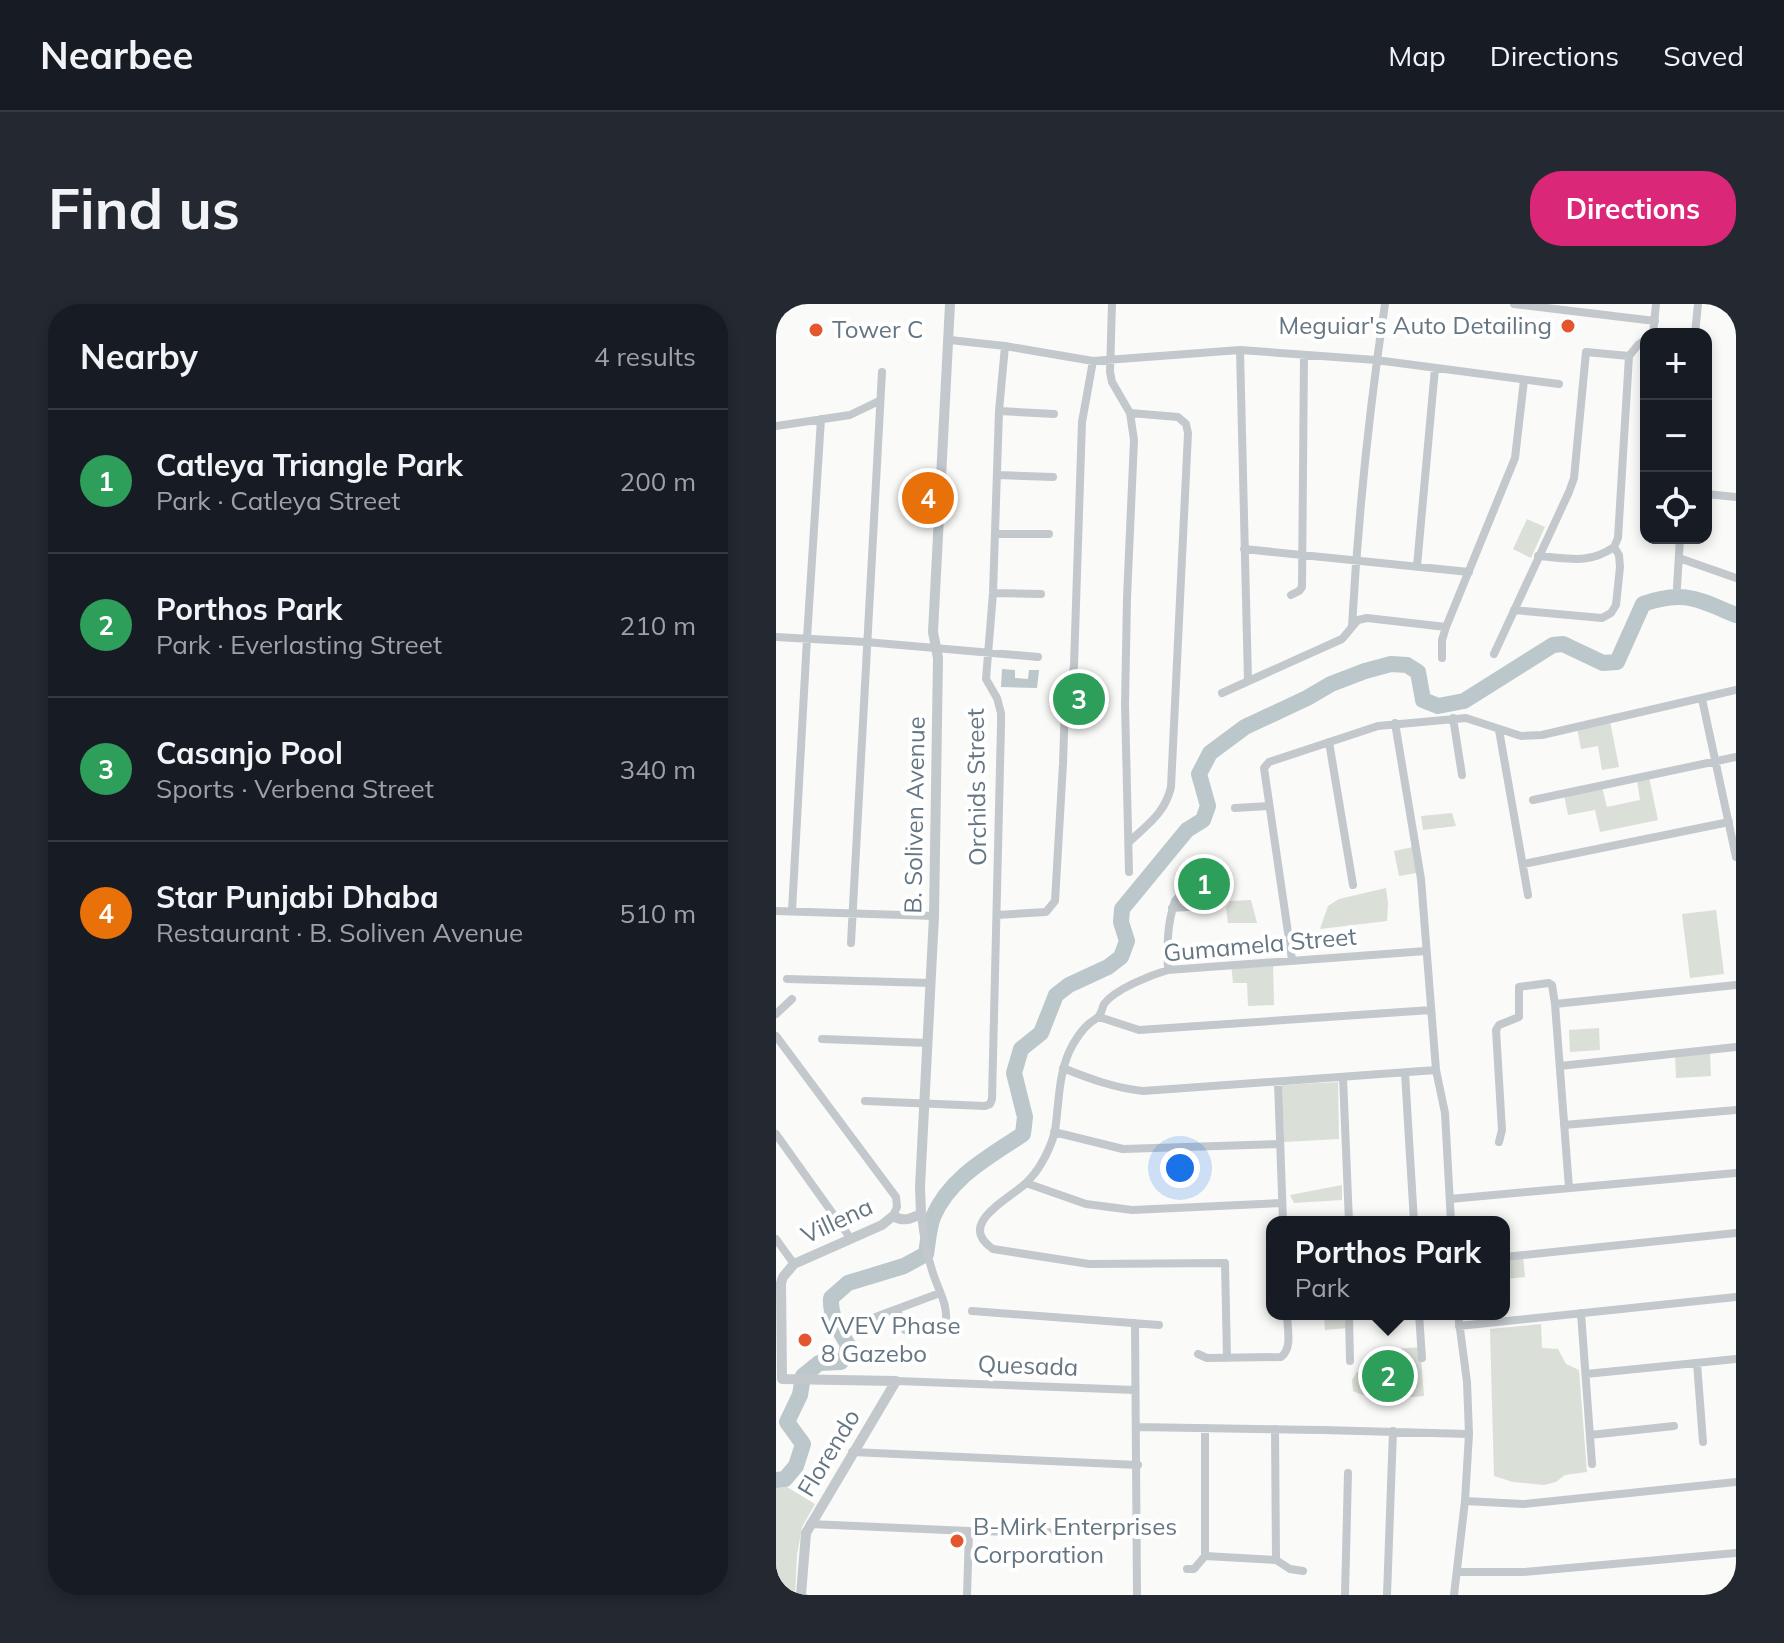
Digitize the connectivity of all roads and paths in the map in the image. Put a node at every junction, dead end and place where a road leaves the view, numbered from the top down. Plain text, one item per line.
1 (950, 304) edge
2 (1112, 304) edge
3 (1385, 304) edge
4 (1514, 304) edge
5 (1656, 304) edge
6 (1698, 304) edge
7 (1655, 321) junction
8 (1654, 328) edge
9 (1696, 328) edge
10 (950, 340) junction
11 (1640, 344) edge
12 (1005, 346) junction
13 (1240, 350) junction
14 (1304, 355) junction
15 (1629, 356) junction
16 (1109, 359) junction
17 (1376, 360) junction
18 (1093, 361) junction
19 (1435, 368) junction
20 (882, 372) dead end
21 (1524, 380) junction
22 (1559, 384) dead end
23 (879, 401) junction
24 (999, 411) junction
25 (1130, 413) junction
26 (1054, 414) dead end
27 (821, 419) junction
28 (776, 426) edge
29 (997, 475) junction
30 (1053, 477) dead end
31 (1712, 495) edge
32 (1736, 497) edge
33 (995, 534) junction
34 (1049, 534) dead end
35 (1680, 544) edge
36 (1614, 547) junction
37 (1244, 549) junction
38 (1302, 555) junction
39 (1538, 556) junction
40 (1679, 558) junction
41 (1356, 560) junction
42 (1417, 566) junction
43 (1469, 572) junction
44 (1736, 578) edge
45 (1677, 587) dead end
46 (993, 593) junction
47 (1041, 594) dead end
48 (1291, 595) dead end
49 (1514, 610) junction
50 (1352, 626) junction
51 (1446, 627) junction
52 (776, 637) edge
53 (807, 638) junction
54 (866, 642) junction
55 (936, 648) junction
56 (987, 653) junction
57 (1494, 654) dead end
58 (1038, 657) dead end
59 (1442, 658) dead end
60 (1248, 681) junction
61 (1736, 690) edge
62 (1222, 693) dead end
63 (1702, 699) junction
64 (1453, 718) junction
65 (1395, 723) junction
66 (1499, 730) junction
67 (1329, 742) junction
68 (1736, 757) edge
69 (1715, 762) junction
70 (1462, 775) dead end
71 (1533, 800) dead end
72 (1269, 806) junction
73 (1235, 808) dead end
74 (1729, 822) junction
75 (1129, 842) junction
76 (1736, 857) edge
77 (1523, 864) junction
78 (1129, 872) dead end
79 (1353, 885) dead end
80 (1528, 895) dead end
81 (1172, 908) junction
82 (776, 911) edge
83 (792, 911) junction
84 (853, 913) junction
85 (997, 915) junction
86 (934, 916) junction
87 (851, 943) dead end
88 (1426, 951) junction
89 (1292, 960) junction
90 (1168, 970) junction
91 (787, 979) dead end
92 (931, 983) junction
93 (1736, 985) edge
94 (792, 999) dead end
95 (1555, 1004) junction
96 (1431, 1010) junction
97 (776, 1014) edge
98 (1099, 1017) junction
99 (776, 1036) edge
100 (822, 1039) dead end
101 (928, 1043) junction
102 (1736, 1047) edge
103 (1560, 1066) junction
104 (1063, 1068) junction
105 (1436, 1070) junction
106 (1405, 1073) junction
107 (1343, 1077) junction
108 (1278, 1082) junction
109 (865, 1101) dead end
110 (925, 1103) junction
111 (1736, 1110) edge
112 (1564, 1125) junction
113 (1054, 1132) junction
114 (776, 1134) edge
115 (1499, 1142) dead end
116 (1280, 1144) junction
117 (1736, 1173) edge
118 (1026, 1183) junction
119 (1569, 1188) junction
120 (1450, 1199) junction
121 (1282, 1203) junction
122 (921, 1214) junction
123 (893, 1216) junction
124 (1283, 1216) edge
125 (1349, 1216) edge
126 (1414, 1216) edge
127 (1451, 1216) edge
128 (1736, 1233) edge
129 (776, 1239) edge
130 (851, 1239) junction
131 (1510, 1256) edge
132 (794, 1264) junction
133 (940, 1293) junction
134 (1736, 1297) edge
135 (897, 1310) junction
136 (972, 1311) dead end
137 (1581, 1313) junction
138 (1287, 1320) edge
139 (1349, 1320) edge
140 (1419, 1320) edge
141 (1458, 1320) edge
142 (862, 1322) dead end
143 (1135, 1323) junction
144 (946, 1324) dead end
145 (1159, 1325) dead end
146 (1459, 1326) junction
147 (905, 1330) dead end
148 (1198, 1354) dead end
149 (1227, 1358) junction
150 (1422, 1358) dead end
151 (1736, 1359) edge
152 (1350, 1361) dead end
153 (1697, 1363) junction
154 (1586, 1374) junction
155 (784, 1379) edge
156 (896, 1381) junction
157 (1135, 1390) junction
158 (1674, 1426) dead end
159 (1136, 1427) junction
160 (1205, 1428) junction
161 (1275, 1429) junction
162 (1393, 1431) junction
163 (1469, 1434) junction
164 (1590, 1435) junction
165 (1703, 1442) dead end
166 (852, 1452) junction
167 (1592, 1464) dead end
168 (1138, 1465) junction
169 (1348, 1473) dead end
170 (1736, 1482) edge
171 (1465, 1501) junction
172 (810, 1524) junction
173 (969, 1531) junction
174 (1137, 1534) junction
175 (1736, 1553) edge
176 (1205, 1556) junction
177 (1276, 1560) junction
178 (1187, 1569) dead end
179 (1303, 1571) dead end
180 (1457, 1572) junction
181 (801, 1595) edge
182 (967, 1595) edge
183 (1137, 1595) edge
184 (1345, 1595) edge
185 (1387, 1595) edge
186 (1454, 1595) edge

1 - 10 street, B. Soliven Avenue
2 - 16 street
3 - 17 street
4 - 7 street
5 - 7 street
6 - 9 street
7 - 8 street
10 - 12 street
10 - 55 street, B. Soliven Avenue
11 - 15 street
12 - 18 street
12 - 24 street, Orchids Street
13 - 14 street
13 - 16 street
13 - 37 street
14 - 17 street
14 - 38 street
15 - 36 street
15 - 39 street
16 - 18 street
16 - 25 street
17 - 19 street
17 - 41 street
18 - 85 street
19 - 21 street
19 - 42 street
20 - 23 street
21 - 22 street
21 - 43 street
23 - 27 street
23 - 54 street
24 - 26 street
24 - 29 street, Orchids Street
25 - 75 street
25 - 75 street
27 - 28 street
27 - 53 street
29 - 30 street
29 - 33 street, Orchids Street
31 - 32 street
33 - 34 street
33 - 46 street, Orchids Street
35 - 40 street
36 - 39 street
36 - 49 street
37 - 38 street
37 - 60 street
38 - 41 street
38 - 48 street
39 - 49 street
40 - 44 street
40 - 45 street
41 - 42 street
41 - 50 street
42 - 43 street
43 - 51 street
46 - 47 street
46 - 56 street, Orchids Street
49 - 57 street
50 - 51 street
50 - 60 street
51 - 59 street
52 - 53 street
53 - 54 street
53 - 83 street
54 - 55 street
54 - 84 street
55 - 56 street
55 - 86 street, B. Soliven Avenue
56 - 58 street
56 - 85 street, Orchids Street
60 - 62 street
61 - 63 street
63 - 66 street
63 - 69 street
64 - 65 street
64 - 66 street
64 - 70 street
65 - 67 street
65 - 88 street
66 - 77 street
67 - 72 street
67 - 79 street
68 - 69 street
69 - 71 street
69 - 74 street
72 - 73 street
72 - 89 street
74 - 76 street
74 - 77 street
75 - 78 street
77 - 80 street
81 - 81 street
81 - 90 street
82 - 83 street
83 - 84 street
84 - 86 street
84 - 87 street
85 - 110 street, Orchids Street
86 - 92 street, B. Soliven Avenue
88 - 89 street, Gumamela Street
88 - 96 street
89 - 90 street, Gumamela Street
90 - 98 street, Gumamela Street
91 - 92 street
92 - 101 street, B. Soliven Avenue
93 - 95 street
94 - 97 street
95 - 103 street
95 - 115 street
96 - 98 street
96 - 105 street
98 - 104 street, Gumamela Street
99 - 123 street, Villena
100 - 101 street
101 - 110 street, B. Soliven Avenue
102 - 103 street
103 - 112 street
104 - 108 street
104 - 113 street, Gumamela Street
105 - 106 street
105 - 120 street
106 - 107 street
106 - 126 street
107 - 108 street
107 - 125 street
108 - 116 street
109 - 110 street, Orchids Street
110 - 122 street, B. Soliven Avenue
111 - 112 street
112 - 119 street
113 - 116 street
113 - 118 street, Gumamela Street
114 - 130 street
116 - 121 street
117 - 119 street
118 - 121 street
118 - 149 street, Gumamela Street
119 - 120 street
120 - 127 street
121 - 124 street
122 - 123 street
122 - 133 street, B. Soliven Avenue
123 - 130 street, Villena
128 - 131 street
129 - 132 street
130 - 132 street, Villena
132 - 155 street, Villena
133 - 135 street
133 - 144 street, B. Soliven Avenue
134 - 137 street
135 - 142 street
135 - 147 street
136 - 143 street
137 - 146 street
137 - 154 street
138 - 149 street
139 - 152 street
140 - 150 street
141 - 146 street
143 - 145 street
143 - 157 street
146 - 163 street
148 - 149 street
151 - 153 street
153 - 154 street
153 - 165 street
154 - 164 street
155 - 156 street, Quesada
156 - 157 street, Quesada
156 - 166 street, Florendo
157 - 159 street
158 - 164 street
159 - 160 street
159 - 168 street
160 - 161 street
160 - 176 street
161 - 162 street
161 - 177 street
162 - 163 street
162 - 185 street
163 - 171 street
164 - 167 street
166 - 168 street
166 - 172 street, Florendo
168 - 174 street
169 - 184 street
170 - 171 street
171 - 180 street
172 - 173 street
172 - 181 street, Florendo
173 - 174 street
173 - 182 street
174 - 183 street
175 - 180 street
176 - 177 street
176 - 178 street
177 - 179 street
180 - 186 street

